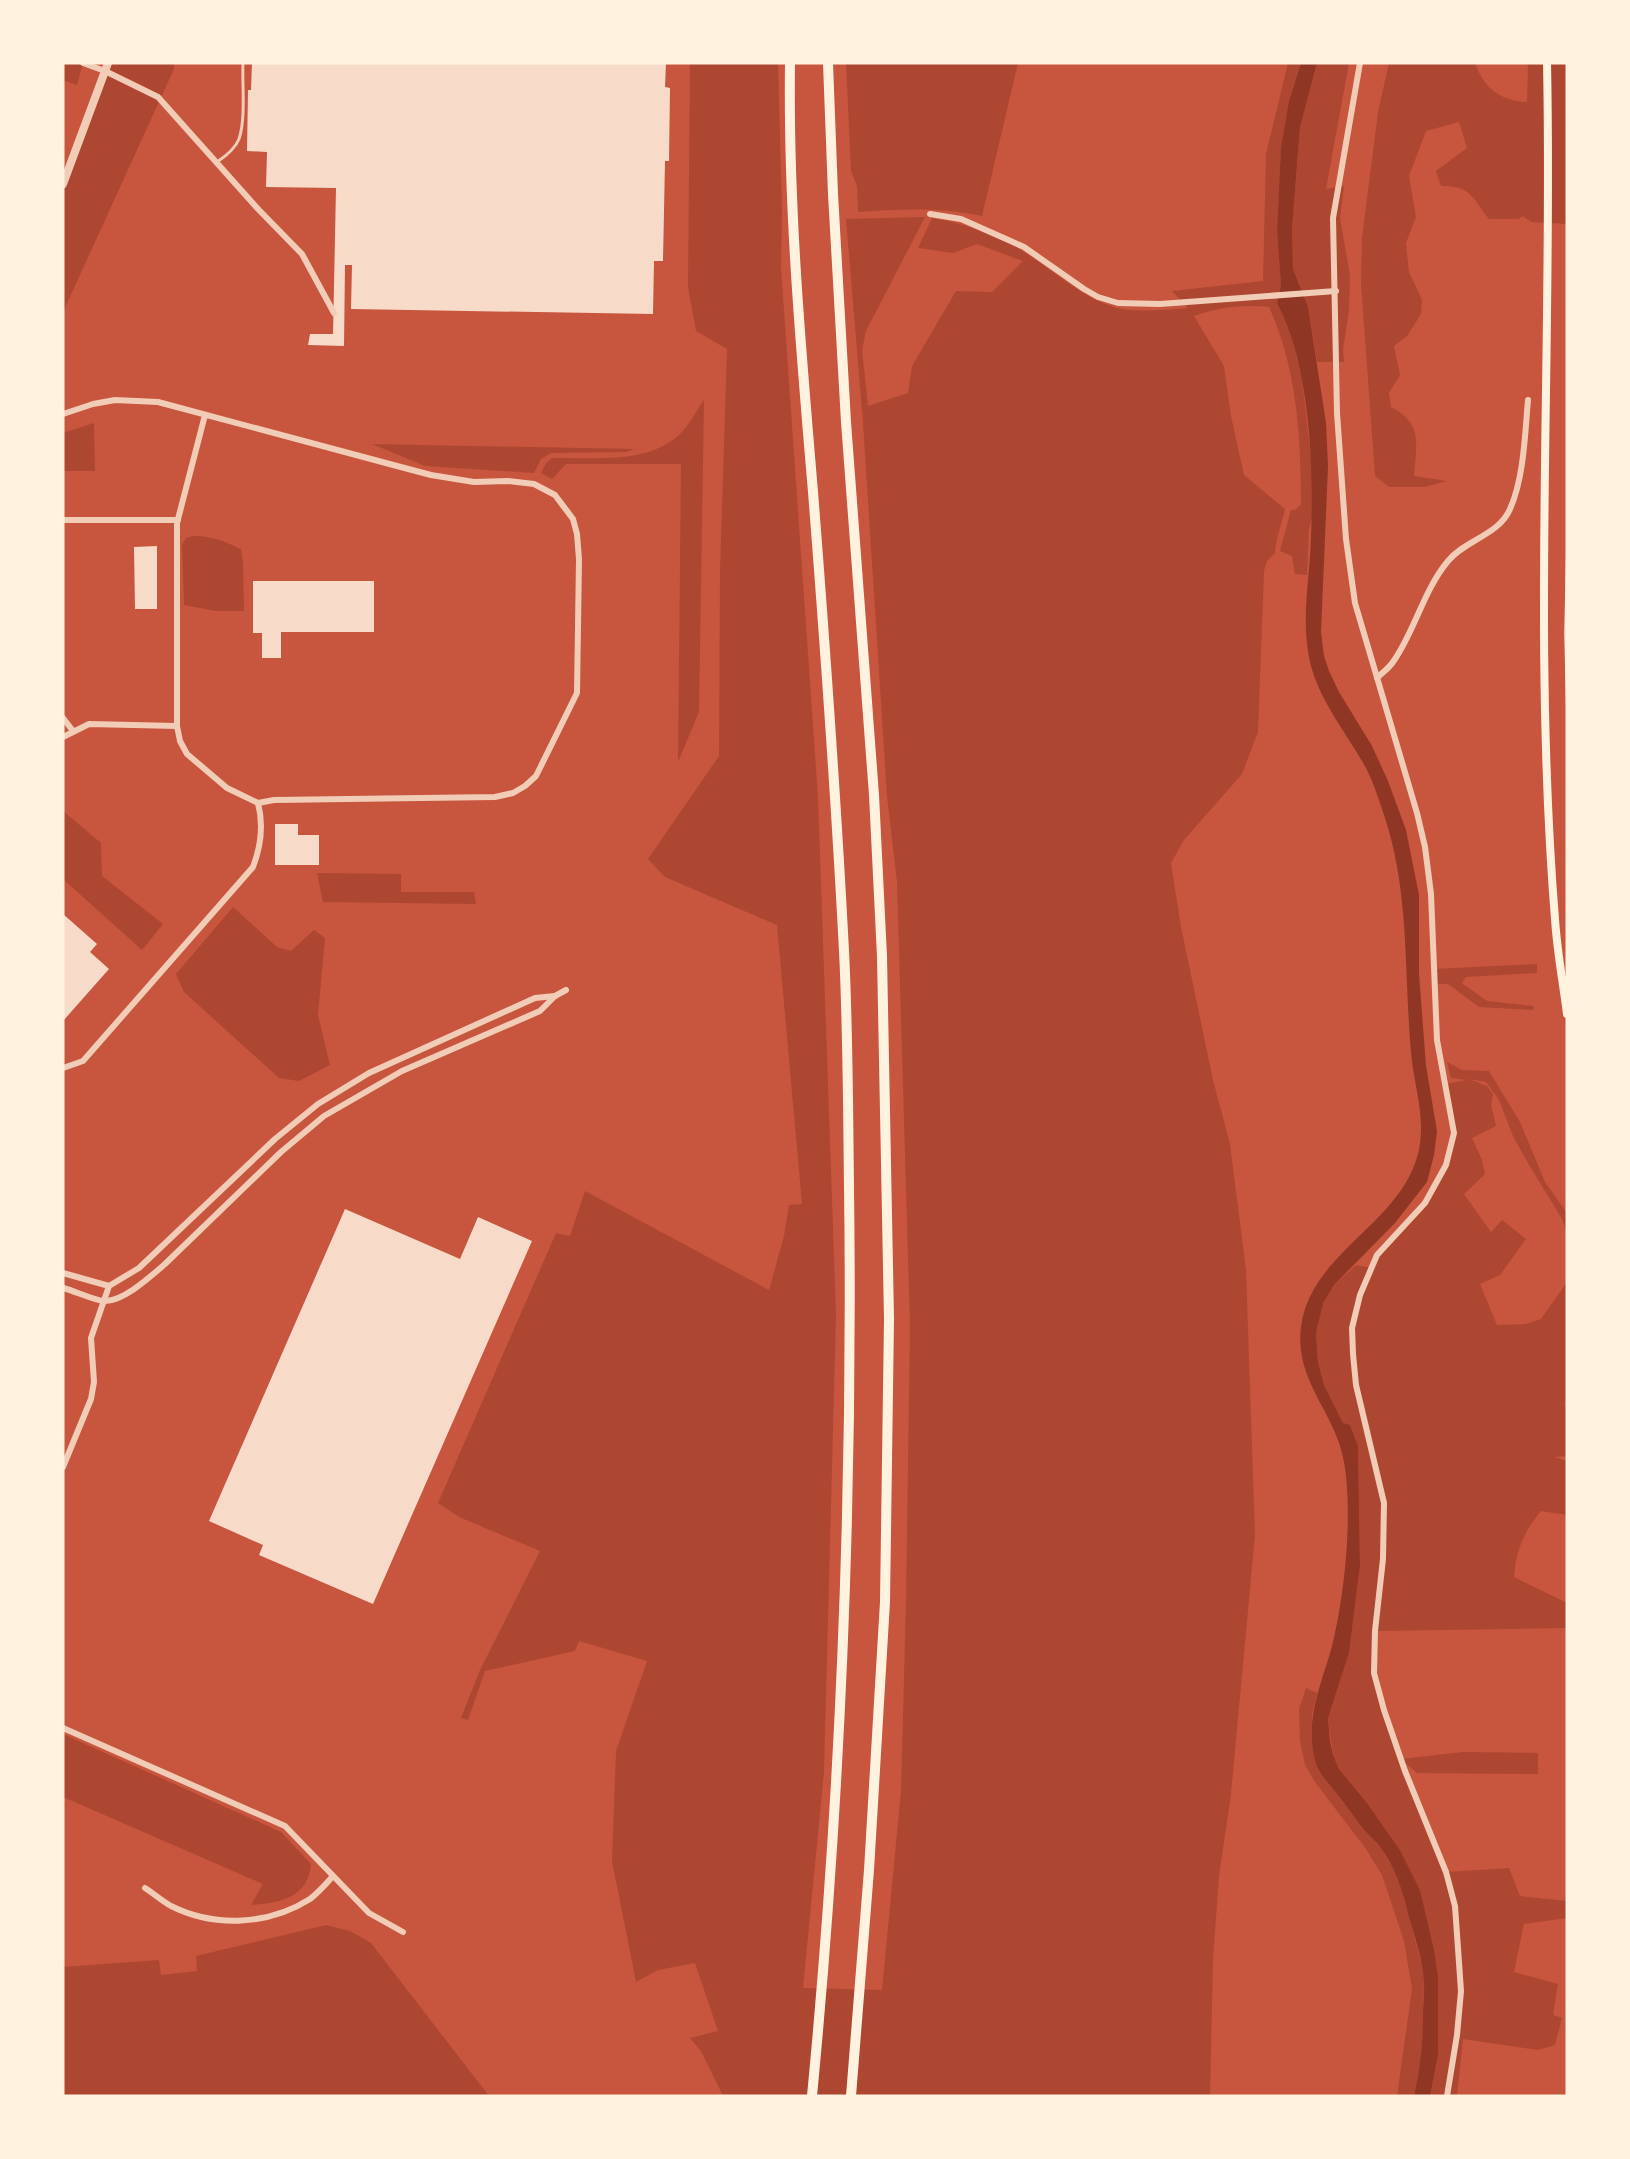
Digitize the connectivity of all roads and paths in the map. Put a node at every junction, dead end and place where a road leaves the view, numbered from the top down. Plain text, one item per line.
1 (83, 63) edge
2 (243, 63) edge
3 (790, 63) edge
4 (828, 63) edge
5 (1360, 63) edge
6 (1547, 63) edge
7 (106, 67) edge
8 (217, 162) junction
9 (63, 184) edge
10 (930, 214) dead end
11 (1567, 278) edge
12 (1336, 291) junction
13 (334, 313) dead end
14 (1528, 400) dead end
15 (63, 414) edge
16 (205, 415) junction
17 (1567, 433) edge
18 (63, 520) edge
19 (178, 520) junction
20 (1567, 541) edge
21 (1377, 678) junction
22 (63, 718) edge
23 (1567, 718) edge
24 (177, 726) junction
25 (73, 731) junction
26 (63, 737) edge
27 (258, 803) junction
28 (566, 990) dead end
29 (555, 996) junction
30 (1567, 1014) edge
31 (63, 1068) edge
32 (63, 1273) edge
33 (109, 1286) junction
34 (63, 1288) edge
35 (104, 1301) junction
36 (63, 1467) edge
37 (63, 1728) edge
38 (333, 1876) junction
39 (145, 1888) dead end
40 (403, 1932) dead end
41 (812, 2096) edge
42 (851, 2096) edge
43 (1448, 2096) edge

1 - 7 street
2 - 8 lane
3 - 41 highway
4 - 42 highway
5 - 12 street
6 - 30 main road
7 - 8 street
7 - 9 street
8 - 13 street
10 - 12 street
11 - 17 path
12 - 21 street
14 - 21 street
15 - 16 street
16 - 19 street
16 - 27 street
18 - 19 street
19 - 24 street
20 - 23 path
21 - 43 street
22 - 25 street
24 - 25 street
24 - 27 street
25 - 26 street
27 - 31 street
28 - 29 street
29 - 33 street
29 - 35 street
32 - 33 street
33 - 35 street
34 - 35 street
35 - 36 street
37 - 38 street
38 - 39 street
38 - 40 street

